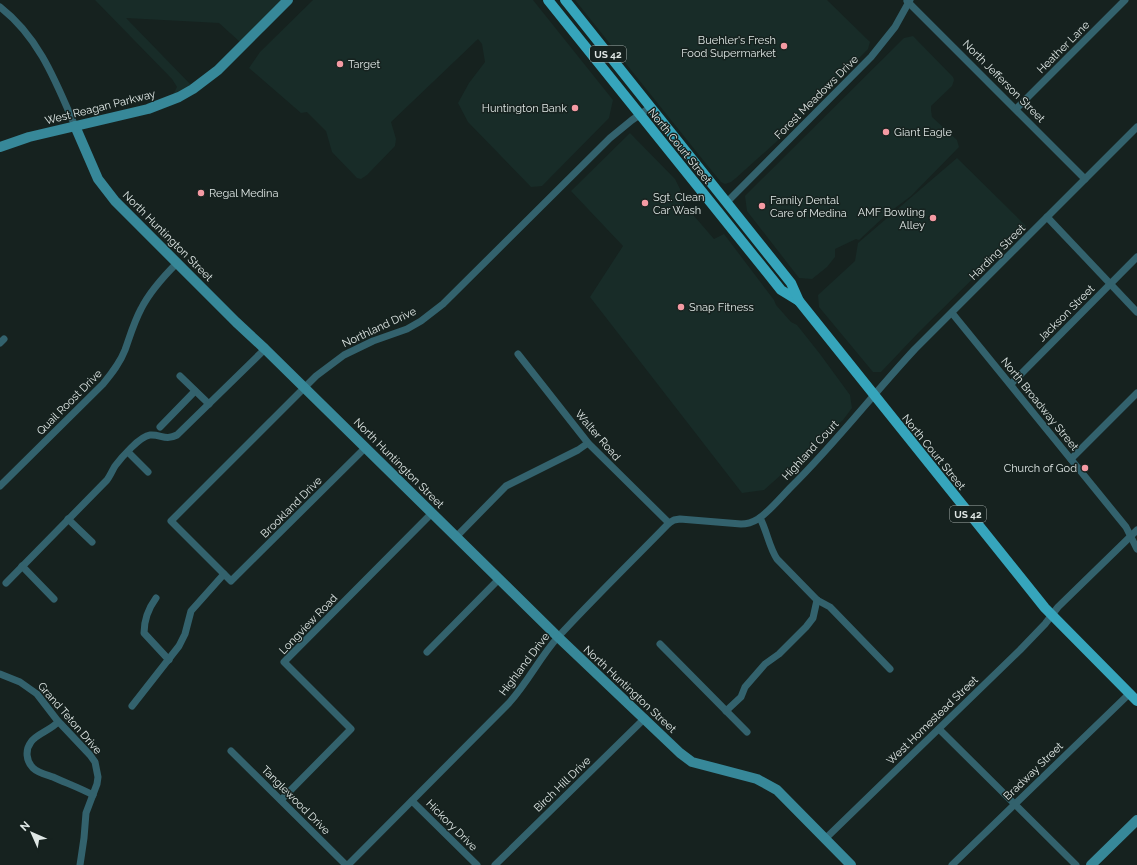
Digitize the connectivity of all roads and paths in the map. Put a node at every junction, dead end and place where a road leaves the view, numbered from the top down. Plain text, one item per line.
1 (288, 0) edge
2 (548, 0) edge
3 (565, 0) edge
4 (1125, 0) edge
5 (909, 1) edge
6 (0, 7) edge
7 (651, 107) junction
8 (1016, 109) junction
9 (640, 115) junction
10 (74, 126) junction
11 (1137, 127) edge
12 (0, 147) edge
13 (1085, 178) junction
14 (727, 202) junction
15 (1047, 217) junction
16 (1137, 257) edge
17 (177, 263) junction
18 (1111, 283) junction
19 (798, 301) junction
20 (1137, 312) edge
21 (952, 313) junction
22 (265, 349) junction
23 (518, 354) dead end
24 (180, 376) dead end
25 (1011, 384) junction
26 (304, 387) junction
27 (195, 391) junction
28 (1137, 393) edge
29 (874, 395) junction
30 (209, 404) junction
31 (160, 427) dead end
32 (588, 443) junction
33 (365, 448) junction
34 (128, 452) junction
35 (1071, 459) junction
36 (148, 472) dead end
37 (0, 486) edge
38 (432, 513) junction
39 (760, 518) junction
40 (68, 519) junction
41 (669, 523) junction
42 (1137, 530) edge
43 (1131, 536) junction
44 (456, 537) junction
45 (92, 542) dead end
46 (1137, 549) edge
47 (22, 566) junction
48 (224, 574) junction
49 (499, 579) junction
50 (6, 582) dead end
51 (156, 598) dead end
52 (54, 599) dead end
53 (817, 600) junction
54 (1052, 616) junction
55 (558, 637) junction
56 (660, 644) dead end
57 (427, 652) dead end
58 (169, 660) junction
59 (890, 669) dead end
60 (0, 674) edge
61 (1129, 694) junction
62 (1137, 701) edge
63 (132, 706) dead end
64 (726, 711) junction
65 (645, 718) junction
66 (58, 722) junction
67 (939, 729) junction
68 (746, 732) dead end
69 (231, 751) dead end
70 (93, 795) junction
71 (280, 800) junction
72 (412, 801) junction
73 (1014, 804) junction
74 (1137, 820) edge
75 (825, 839) junction
76 (80, 865) edge
77 (347, 865) edge
78 (476, 865) edge
79 (495, 865) edge
80 (851, 865) edge
81 (952, 865) edge
82 (1076, 865) edge
83 (1091, 865) edge

1 - 10 street, West Reagan Parkway
2 - 9 main road, North Court Street / US 42
3 - 7 main road, North Court Street / US 42
4 - 8 street, Heather Lane
5 - 8 street, North Jefferson Street
5 - 14 street, Forest Meadows Drive
6 - 10 street, North Huntington Street
7 - 9 street, Northland Drive
7 - 14 main road, North Court Street / US 42
8 - 13 street, North Jefferson Street
9 - 19 main road, North Court Street / US 42
9 - 26 street, Northland Drive
10 - 12 street, West Reagan Parkway
10 - 17 street, North Huntington Street
11 - 13 street, Harding Street
13 - 15 street, Harding Street
14 - 19 main road, North Court Street / US 42
15 - 18 street
15 - 21 street, Harding Street
16 - 18 street, Jackson Street
17 - 22 street, North Huntington Street
17 - 37 street, Quail Roost Drive
18 - 20 street
18 - 25 street, Jackson Street
19 - 29 main road, North Court Street / US 42
21 - 25 street, North Broadway Street
21 - 29 street, Harding Street
22 - 26 street, North Huntington Street
22 - 30 street
23 - 32 street, Walter Road
24 - 27 street
25 - 35 street, North Broadway Street
26 - 33 street, North Huntington Street
26 - 48 street, Northland Drive
27 - 30 street
27 - 31 street
28 - 35 street
29 - 39 street, Highland Court
29 - 54 main road, North Court Street / US 42
30 - 34 street
32 - 41 street, Walter Road
32 - 44 street
33 - 38 street, North Huntington Street
33 - 48 street, Brookland Drive
34 - 36 street
34 - 40 street
35 - 43 street, North Broadway Street
38 - 44 street, North Huntington Street
38 - 71 street, Longview Road
39 - 41 street
39 - 53 street
40 - 45 street
40 - 47 street
41 - 55 street, Highland Drive
42 - 43 street, West Homestead Street
43 - 46 street, North Broadway Street
43 - 54 street, West Homestead Street
44 - 49 street, North Huntington Street
47 - 50 street
47 - 52 street
48 - 58 street
49 - 55 street, North Huntington Street
49 - 57 street
51 - 58 street
53 - 59 street
53 - 64 street
54 - 61 main road, North Court Street / US 42
54 - 67 street, West Homestead Street
55 - 65 street, North Huntington Street
55 - 72 street, Highland Drive
56 - 64 street
58 - 63 street
60 - 66 street, Grand Teton Drive
61 - 62 main road, North Court Street / US 42
61 - 73 street, Bradway Street
64 - 68 street
65 - 75 street, North Huntington Street
65 - 79 street, Birch Hill Drive
66 - 70 street, Grand Teton Drive
66 - 70 street
67 - 73 street
67 - 75 street, West Homestead Street
69 - 71 street, Tanglewood Drive
70 - 76 street, Grand Teton Drive
71 - 77 street, Tanglewood Drive
72 - 77 street, Highland Drive
72 - 78 street, Hickory Drive
73 - 81 street, Bradway Street
73 - 82 street
74 - 83 street
75 - 80 street, North Huntington Street

